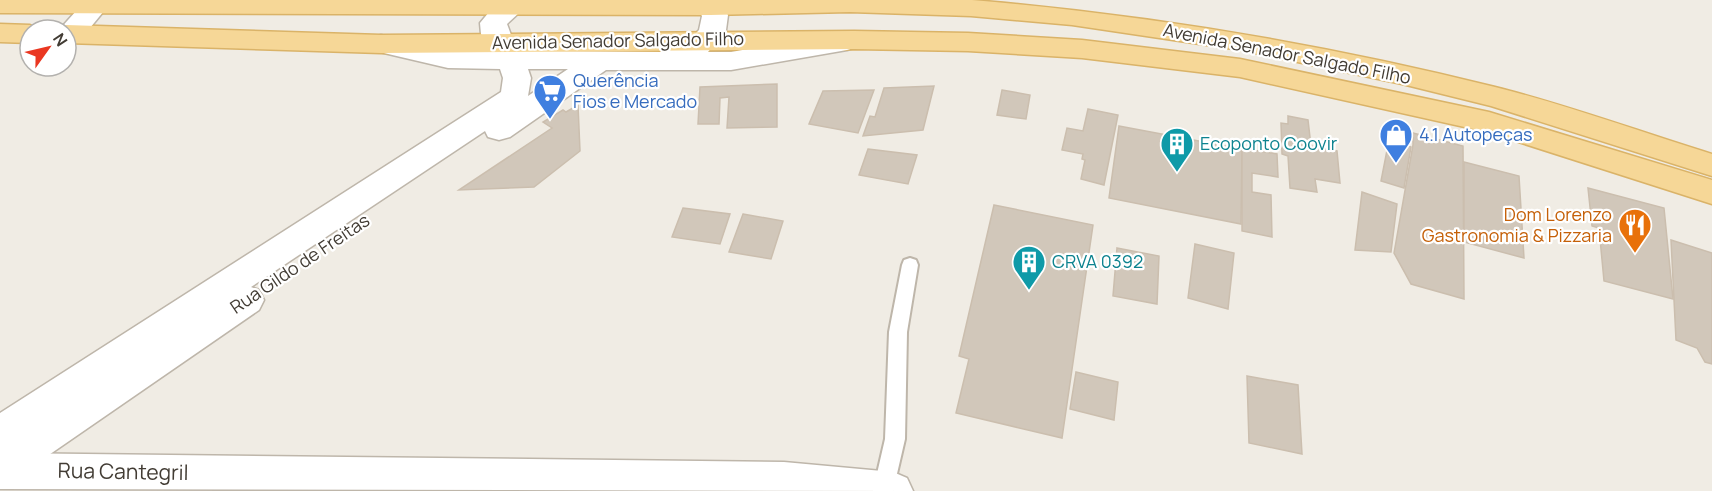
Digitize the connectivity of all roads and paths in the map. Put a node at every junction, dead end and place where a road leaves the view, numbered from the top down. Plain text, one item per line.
1 (295, 0) edge
2 (396, 2) edge
3 (841, 2) edge
4 (98, 3) edge
5 (514, 3) edge
6 (707, 3) edge
7 (0, 5) edge
8 (321, 7) junction
9 (78, 24) edge
10 (0, 33) edge
11 (18, 34) edge
12 (78, 34) edge
13 (707, 39) junction
14 (854, 40) junction
15 (381, 44) joint
16 (503, 52) junction
17 (599, 61) junction
18 (654, 61) junction
19 (504, 116) junction
20 (1712, 165) edge
21 (1712, 192) edge
22 (910, 265) dead end
23 (0, 434) edge
24 (0, 466) edge
25 (0, 471) edge
26 (888, 490) edge

1 - 8 main road
2 - 5 main road, Avenida Senador Salgado Filho
2 - 8 main road, Avenida Senador Salgado Filho
3 - 6 main road, Avenida Senador Salgado Filho
3 - 20 main road, Avenida Senador Salgado Filho
4 - 7 main road, Avenida Senador Salgado Filho
4 - 8 main road, Avenida Senador Salgado Filho
4 - 9 street
5 - 6 main road, Avenida Senador Salgado Filho
5 - 16 street
6 - 13 street
10 - 11 main road
12 - 15 main road, Avenida Senador Salgado Filho
13 - 14 main road, Avenida Senador Salgado Filho
13 - 16 main road, Avenida Senador Salgado Filho
13 - 18 street
14 - 18 street, Avenida Senador Salgado Filho
14 - 21 main road, Avenida Senador Salgado Filho
15 - 16 street, Avenida Senador Salgado Filho
16 - 17 street, Avenida Senador Salgado Filho
16 - 19 street, Rua Gildo de Freitas
17 - 18 street, Avenida Senador Salgado Filho
17 - 19 street, Rua Gildo de Freitas
19 - 23 street, Rua Gildo de Freitas
19 - 24 street, Rua Gildo de Freitas
22 - 26 lane
25 - 26 street, Rua Cantegril

